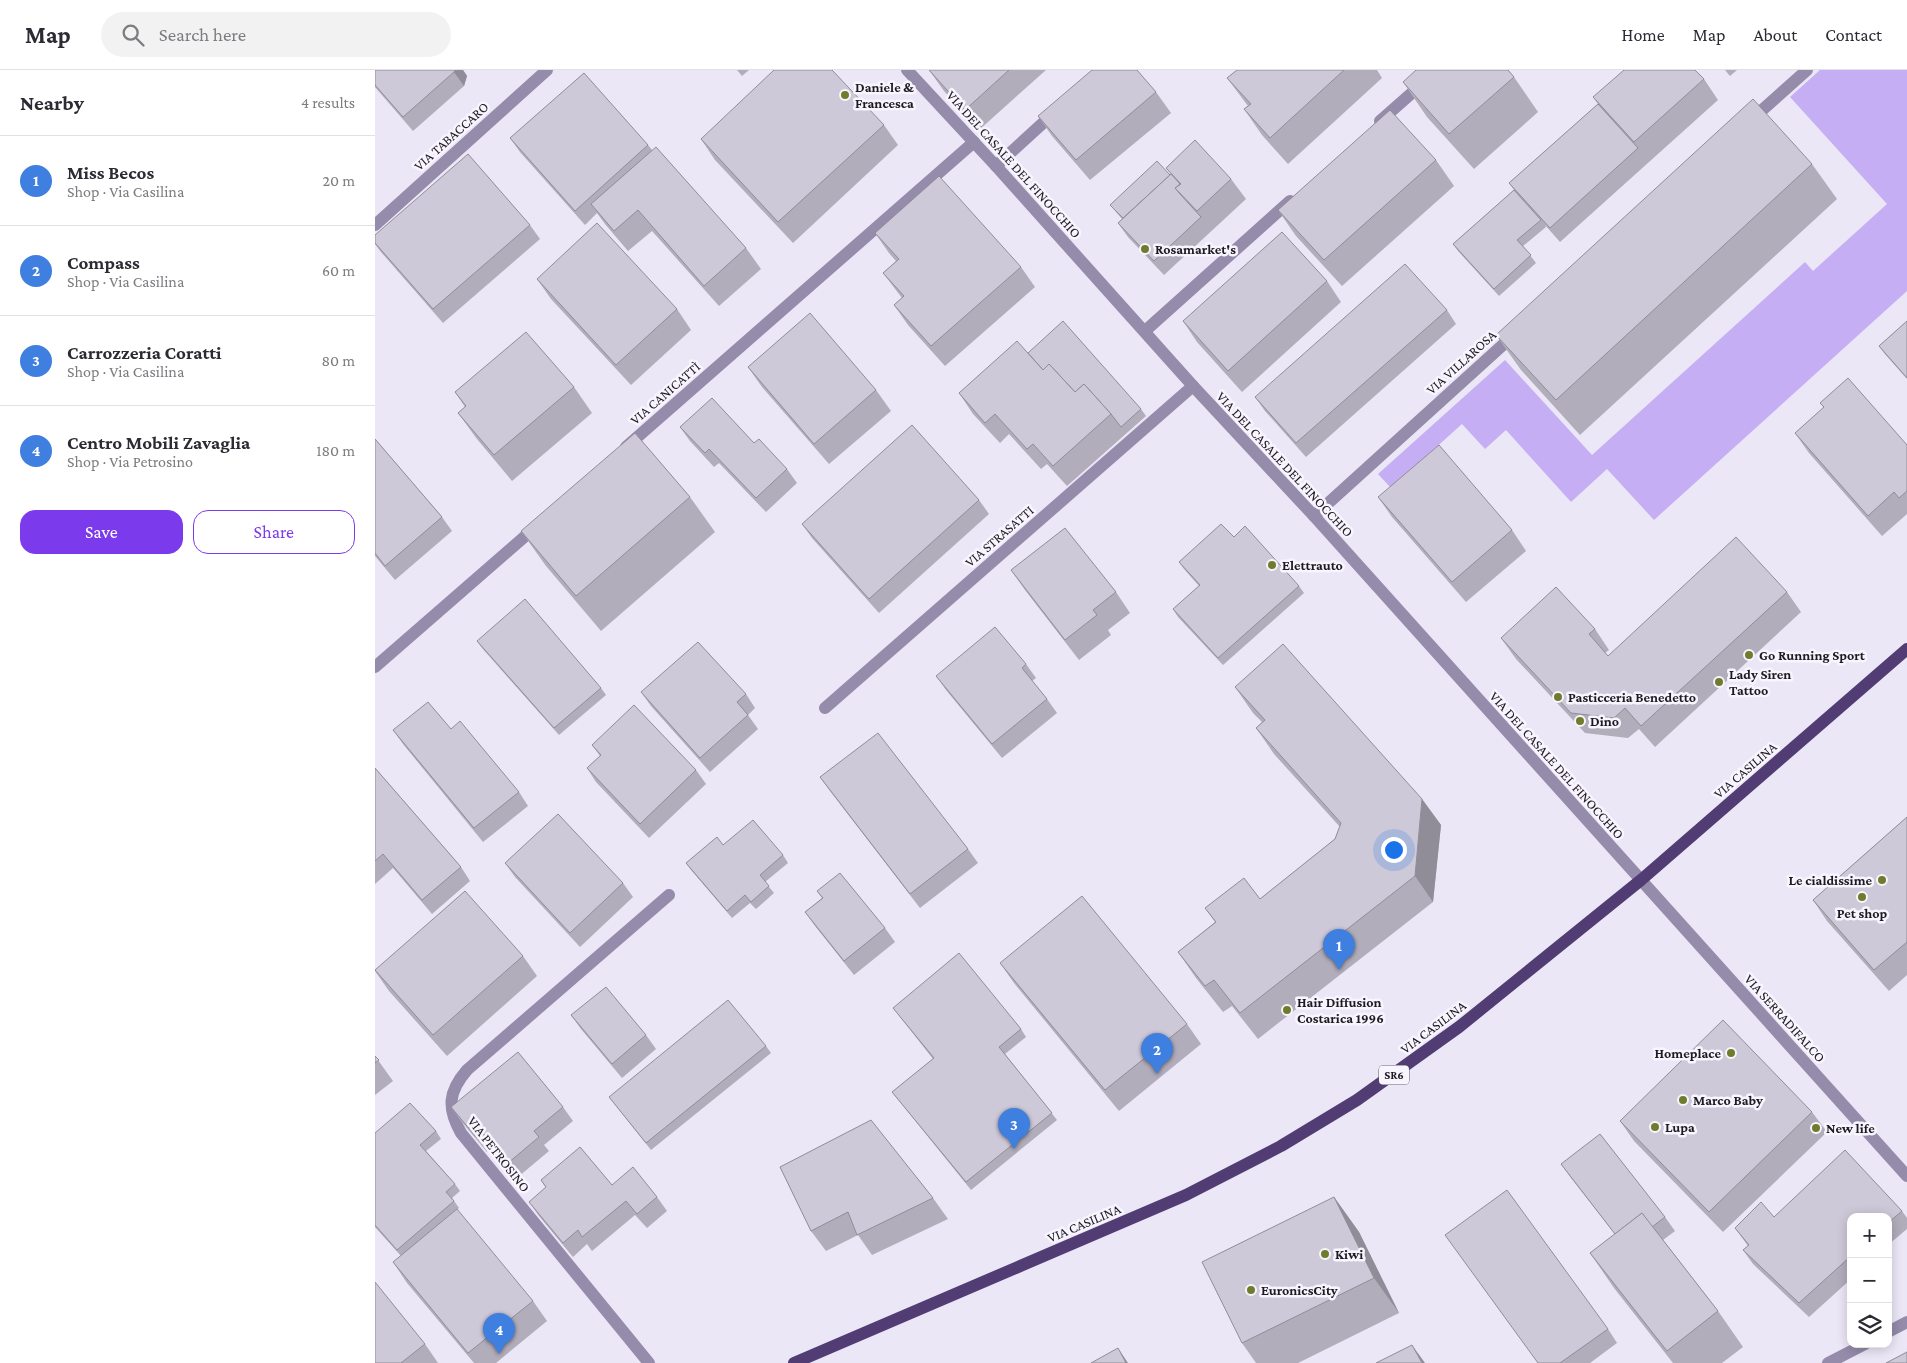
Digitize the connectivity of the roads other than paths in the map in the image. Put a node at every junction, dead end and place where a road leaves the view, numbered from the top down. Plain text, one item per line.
1 (547, 70) edge
2 (907, 70) edge
3 (1438, 70) edge
4 (1807, 70) edge
5 (1066, 102) edge
6 (1372, 129) edge
7 (1741, 130) edge
8 (974, 142) junction
9 (995, 166) junction
10 (1299, 194) edge
11 (375, 224) edge
12 (1527, 323) edge
13 (1145, 331) junction
14 (1193, 386) junction
15 (615, 457) edge
16 (547, 516) edge
17 (1314, 516) junction
18 (1907, 648) edge
19 (375, 667) edge
20 (825, 708) dead end
21 (1641, 880) junction
22 (669, 895) dead end
23 (1907, 1176) edge
24 (1907, 1322) edge
25 (1892, 1330) edge
26 (1857, 1348) edge
27 (649, 1363) edge
28 (794, 1363) edge
29 (1828, 1363) edge

1 - 11 street, VIA TABACCARO
2 - 8 street, VIA DEL CASALE DEL FINOCCHIO
3 - 6 street
4 - 7 street
5 - 9 street
8 - 9 street, VIA DEL CASALE DEL FINOCCHIO
8 - 15 street, VIA CANICATTÌ
9 - 13 street, VIA DEL CASALE DEL FINOCCHIO
10 - 13 street
12 - 17 street, VIA VILLAROSA
13 - 14 street, VIA DEL CASALE DEL FINOCCHIO
14 - 17 street, VIA DEL CASALE DEL FINOCCHIO
14 - 20 street, VIA STRASATTI
16 - 19 street
17 - 21 street, VIA DEL CASALE DEL FINOCCHIO
18 - 21 main road, VIA CASILINA / SR6
21 - 23 street, VIA SERRADIFALCO
21 - 28 main road, VIA CASILINA / SR6
22 - 27 street, VIA PETROSINO
24 - 25 street
26 - 29 street

